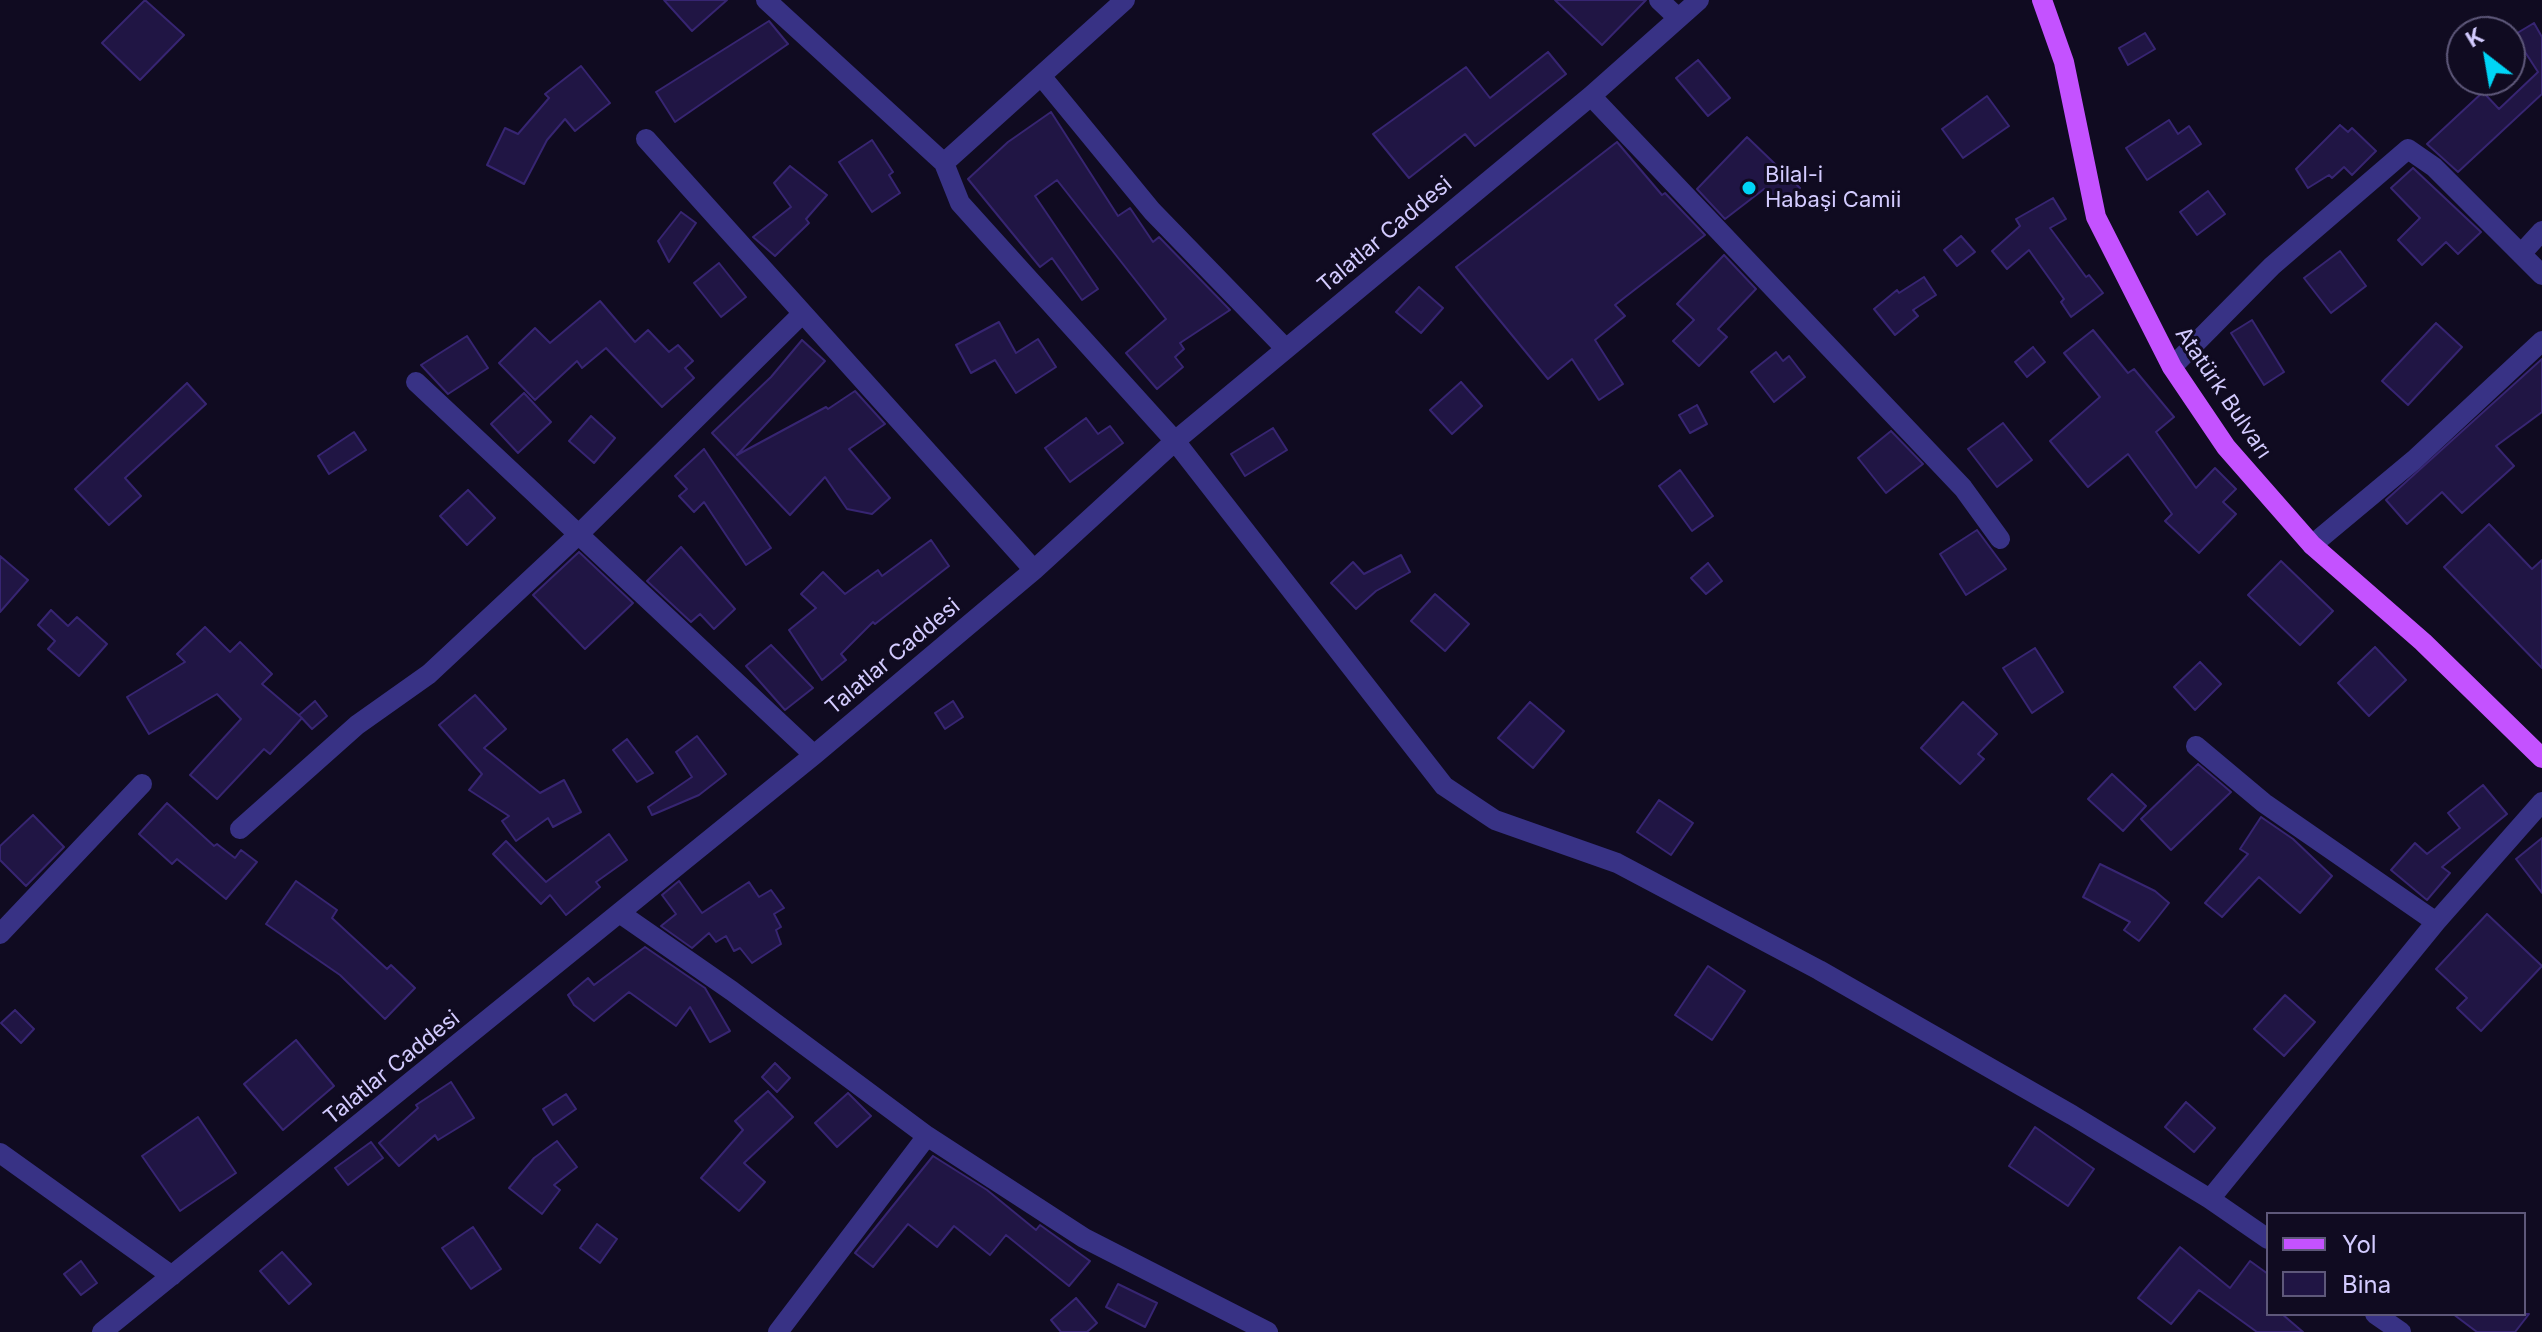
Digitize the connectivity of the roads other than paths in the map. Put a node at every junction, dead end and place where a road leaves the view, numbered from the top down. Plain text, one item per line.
1 (766, 0) edge
2 (1125, 0) edge
3 (1659, 0) edge
4 (1699, 0) edge
5 (2042, 0) edge
6 (1678, 18) junction
7 (1042, 77) junction
8 (1591, 96) junction
9 (646, 139) dead end
10 (944, 163) junction
11 (2542, 231) edge
12 (2521, 254) junction
13 (2542, 275) edge
14 (802, 314) junction
15 (2542, 341) edge
16 (1286, 349) junction
17 (2172, 367) junction
18 (416, 382) dead end
19 (1175, 441) junction
20 (579, 534) junction
21 (2000, 539) dead end
22 (2312, 545) junction
23 (1034, 570) junction
24 (2196, 746) dead end
25 (814, 755) junction
26 (2542, 758) edge
27 (142, 784) dead end
28 (2542, 802) edge
29 (240, 829) dead end
30 (621, 914) junction
31 (2436, 922) junction
32 (0, 934) edge
33 (927, 1136) junction
34 (0, 1153) edge
35 (2210, 1199) junction
36 (2266, 1238) edge
37 (172, 1276) junction
38 (102, 1332) edge
39 (778, 1332) edge
40 (1268, 1332) edge

1 - 10 street
2 - 7 street
3 - 6 street
4 - 6 street, Talatlar Caddesi
5 - 17 main road, Atatürk Bulvarı
6 - 8 street, Talatlar Caddesi
7 - 10 street
7 - 16 street
8 - 16 street, Talatlar Caddesi
8 - 21 street
9 - 14 street
10 - 19 street
11 - 12 street
12 - 13 street
12 - 17 street
14 - 20 street
14 - 23 street
15 - 22 street
16 - 19 street, Talatlar Caddesi
17 - 22 main road, Atatürk Bulvarı
18 - 20 street
19 - 23 street, Talatlar Caddesi
19 - 35 street
20 - 25 street
20 - 29 street
22 - 26 main road, Atatürk Bulvarı
23 - 25 street, Talatlar Caddesi
24 - 31 street
25 - 30 street, Talatlar Caddesi
27 - 32 street
28 - 31 street
30 - 33 street
30 - 37 street, Talatlar Caddesi
31 - 35 street
33 - 39 street
33 - 40 street
34 - 37 street
35 - 36 street
37 - 38 street, Talatlar Caddesi

